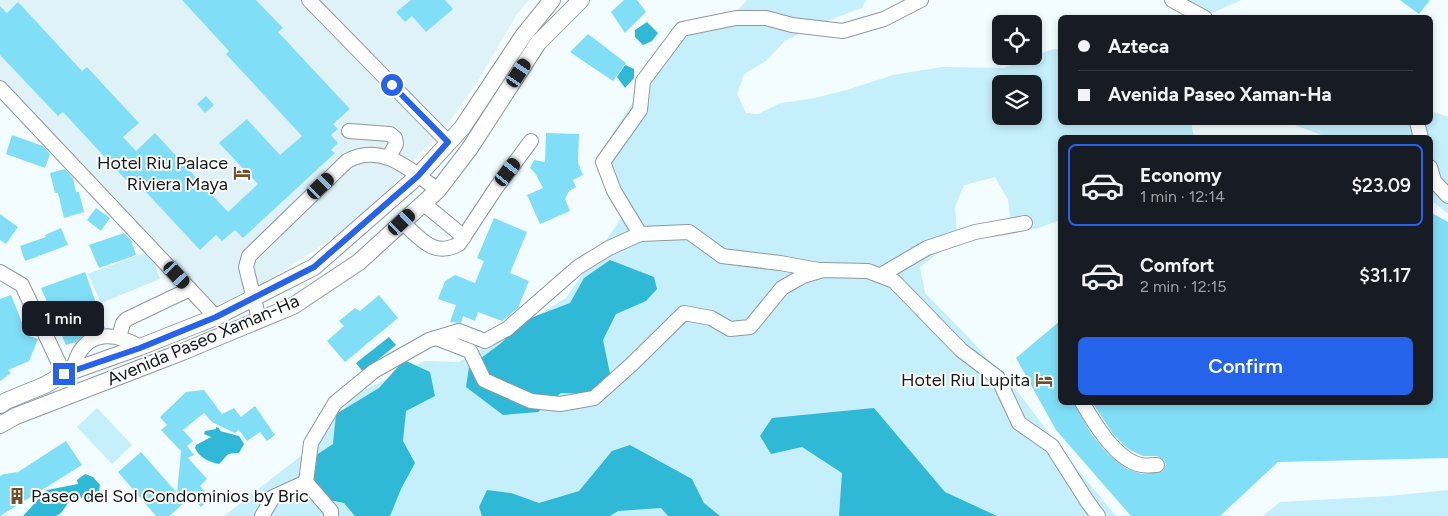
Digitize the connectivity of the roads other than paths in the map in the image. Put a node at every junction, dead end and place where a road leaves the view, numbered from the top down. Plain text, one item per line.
1 (309, 0) edge
2 (552, 0) edge
3 (581, 0) edge
4 (921, 0) edge
5 (1172, 0) edge
6 (1200, 15) edge
7 (530, 40) junction
8 (0, 88) edge
9 (349, 130) dead end
10 (531, 141) dead end
11 (448, 142) junction
12 (389, 157) junction
13 (418, 176) junction
14 (1433, 178) edge
15 (438, 190) junction
16 (1448, 196) edge
17 (423, 203) junction
18 (402, 222) junction
19 (1025, 223) dead end
20 (640, 234) junction
21 (464, 237) junction
22 (823, 270) junction
23 (0, 272) edge
24 (882, 275) junction
25 (190, 289) junction
26 (254, 298) junction
27 (216, 317) junction
28 (259, 320) junction
29 (118, 337) junction
30 (436, 338) junction
31 (140, 348) junction
32 (68, 372) junction
33 (3, 403) edge
34 (1084, 405) edge
35 (16, 416) junction
36 (0, 425) edge
37 (1157, 465) dead end
38 (306, 482) junction
39 (262, 516) edge
40 (331, 516) edge
41 (1098, 516) edge

1 - 11 street
2 - 7 main road, Avenida Paseo Xaman-Ha
3 - 7 main road, Avenida Paseo Xaman-Ha
4 - 20 street
5 - 6 street
7 - 11 main road, Avenida Paseo Xaman-Ha
7 - 15 main road, Avenida Paseo Xaman-Ha
8 - 25 street
9 - 12 street
10 - 21 street
11 - 13 main road, Avenida Paseo Xaman-Ha
12 - 13 street
12 - 26 street
13 - 15 street
13 - 26 main road, Avenida Paseo Xaman-Ha
14 - 16 street
15 - 17 main road, Avenida Paseo Xaman-Ha
17 - 18 main road, Avenida Paseo Xaman-Ha
17 - 21 street
18 - 21 street
18 - 28 main road, Avenida Paseo Xaman-Ha
19 - 24 street
20 - 22 street
20 - 30 street
22 - 24 street
22 - 30 street
23 - 32 street
24 - 41 street
25 - 27 street
25 - 29 street
26 - 27 main road, Avenida Paseo Xaman-Ha
26 - 28 street
27 - 31 main road, Avenida Paseo Xaman-Ha
28 - 35 main road, Avenida Paseo Xaman-Ha
29 - 31 street
29 - 32 street
30 - 38 street
31 - 32 main road, Avenida Paseo Xaman-Ha
32 - 33 main road, Avenida Paseo Xaman-Ha
33 - 35 main road
34 - 37 street
35 - 36 main road, Avenida Paseo Xaman-Ha
38 - 39 street
38 - 40 street

